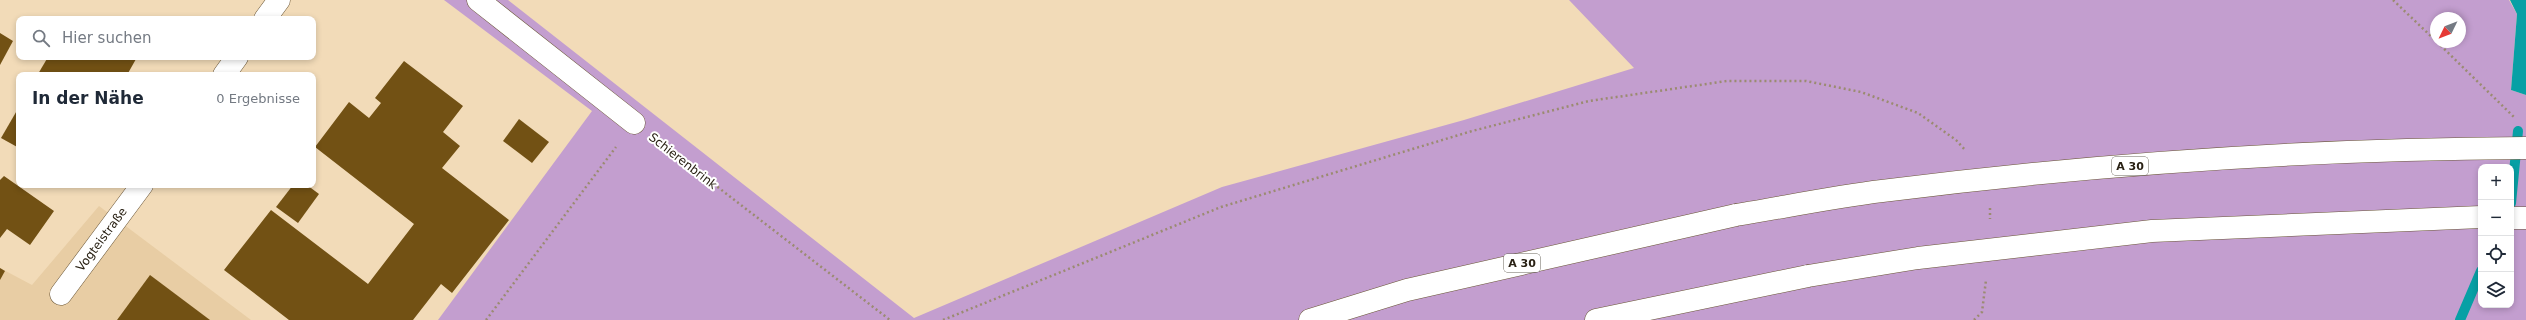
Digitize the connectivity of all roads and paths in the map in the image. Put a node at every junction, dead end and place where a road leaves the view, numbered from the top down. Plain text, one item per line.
1 (279, 0) edge
2 (478, 0) edge
3 (2394, 0) edge
4 (267, 16) edge
5 (2430, 36) edge
6 (2442, 48) edge
7 (235, 60) edge
8 (226, 72) edge
9 (1861, 92) dead end
10 (2520, 122) dead end
11 (634, 123) junction
12 (2526, 148) edge
13 (140, 188) edge
14 (2478, 217) edge
15 (2514, 218) edge
16 (2526, 218) edge
17 (61, 294) dead end
18 (486, 320) edge
19 (890, 320) edge
20 (943, 320) edge
21 (1310, 320) edge
22 (1596, 320) edge

1 - 4 main road
2 - 11 main road
3 - 5 path
6 - 10 path
7 - 8 main road
9 - 20 path
11 - 18 path
11 - 19 path, Schierenbrink
12 - 21 main road, A 30, bridge
13 - 17 main road, Vogteistraße
14 - 22 main road, bridge
15 - 16 main road

